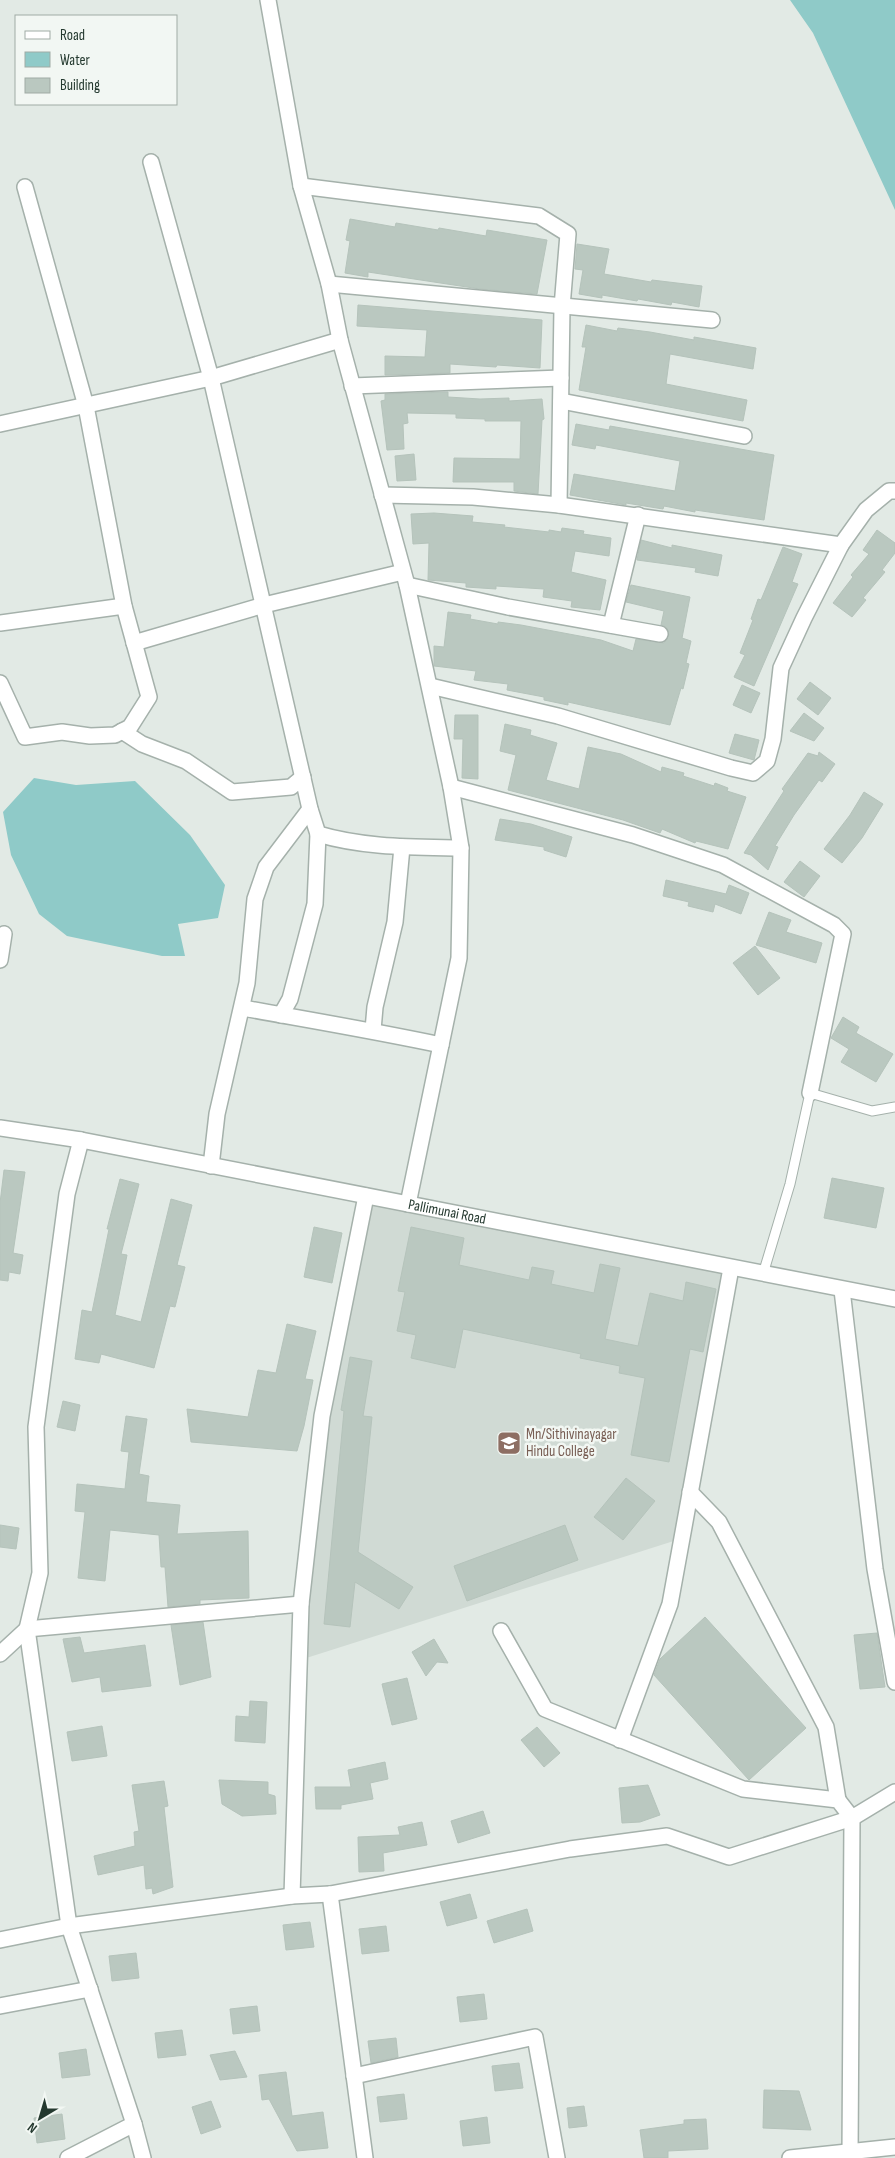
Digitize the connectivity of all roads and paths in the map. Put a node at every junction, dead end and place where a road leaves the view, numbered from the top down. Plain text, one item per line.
1 (268, 0) edge
2 (151, 162) dead end
3 (301, 186) junction
4 (25, 187) dead end
5 (329, 284) junction
6 (562, 307) junction
7 (712, 320) dead end
8 (340, 340) junction
9 (211, 378) junction
10 (561, 378) junction
11 (352, 386) junction
12 (561, 401) junction
13 (86, 406) junction
14 (0, 424) edge
15 (744, 436) dead end
16 (895, 491) edge
17 (382, 495) junction
18 (559, 505) junction
19 (638, 515) junction
20 (842, 545) junction
21 (406, 579) junction
22 (264, 605) junction
23 (124, 606) junction
24 (0, 623) edge
25 (611, 625) junction
26 (660, 634) dead end
27 (134, 643) junction
28 (0, 683) edge
29 (430, 686) junction
30 (118, 733) junction
31 (303, 777) junction
32 (451, 787) junction
33 (310, 809) junction
34 (318, 834) junction
35 (402, 847) junction
36 (461, 848) junction
37 (4, 934) dead end
38 (0, 960) edge
39 (242, 1008) junction
40 (281, 1015) junction
41 (373, 1030) junction
42 (441, 1045) junction
43 (810, 1093) junction
44 (895, 1107) edge
45 (0, 1128) edge
46 (81, 1140) junction
47 (211, 1166) junction
48 (366, 1196) junction
49 (408, 1204) junction
50 (731, 1268) junction
51 (763, 1274) junction
52 (842, 1290) junction
53 (895, 1299) edge
54 (690, 1492) junction
55 (301, 1604) junction
56 (27, 1629) junction
57 (501, 1631) dead end
58 (0, 1654) edge
59 (895, 1682) edge
60 (620, 1740) junction
61 (895, 1792) edge
62 (838, 1800) junction
63 (852, 1818) junction
64 (330, 1894) junction
65 (292, 1896) junction
66 (69, 1926) junction
67 (0, 1940) edge
68 (90, 1989) junction
69 (0, 2006) edge
70 (354, 2076) junction
71 (134, 2124) junction
72 (895, 2147) edge
73 (849, 2154) edge
74 (68, 2158) edge
75 (143, 2158) edge
76 (365, 2158) edge
77 (557, 2158) edge
78 (790, 2158) edge

1 - 3 street
2 - 9 street
3 - 5 street
3 - 6 street
4 - 13 street
5 - 6 street
5 - 8 street
6 - 7 street
6 - 10 street
8 - 9 street
8 - 11 street
9 - 13 street
9 - 22 street
10 - 11 street
10 - 12 street
11 - 17 street
12 - 15 street
12 - 18 street
13 - 14 street
13 - 23 street
16 - 20 street
17 - 18 street
17 - 21 street
18 - 19 street
19 - 20 street
19 - 25 street
20 - 29 street
21 - 22 street
21 - 25 street
21 - 29 street
22 - 27 street
22 - 31 street
23 - 24 street
23 - 27 street
25 - 26 street
27 - 30 street
28 - 30 street
29 - 32 street
30 - 31 street
31 - 33 street
32 - 36 street
32 - 43 street
33 - 34 street
33 - 39 street
34 - 35 street
34 - 40 street
35 - 36 street
35 - 41 street
36 - 42 street
37 - 38 street
39 - 40 street
39 - 47 street
40 - 41 street
41 - 42 street
42 - 49 street
43 - 44 lane
43 - 51 lane
45 - 46 street, Pallimunai Road
46 - 47 street, Pallimunai Road
46 - 56 street
47 - 48 street, Pallimunai Road
48 - 49 street, Pallimunai Road
48 - 55 street
49 - 50 street, Pallimunai Road
50 - 51 street, Pallimunai Road
50 - 54 street
51 - 52 street, Pallimunai Road
52 - 53 street, Pallimunai Road
52 - 59 street
54 - 60 street
54 - 62 street
55 - 56 street
55 - 65 street
56 - 58 street
56 - 66 street
57 - 60 street
60 - 62 street
61 - 63 street
62 - 63 street
63 - 64 street
63 - 73 street
64 - 65 street
64 - 70 street
65 - 66 street
66 - 67 street
66 - 68 street
68 - 69 street
68 - 71 street
70 - 76 street
70 - 77 street
71 - 74 street
71 - 75 street
72 - 73 street
73 - 78 street

